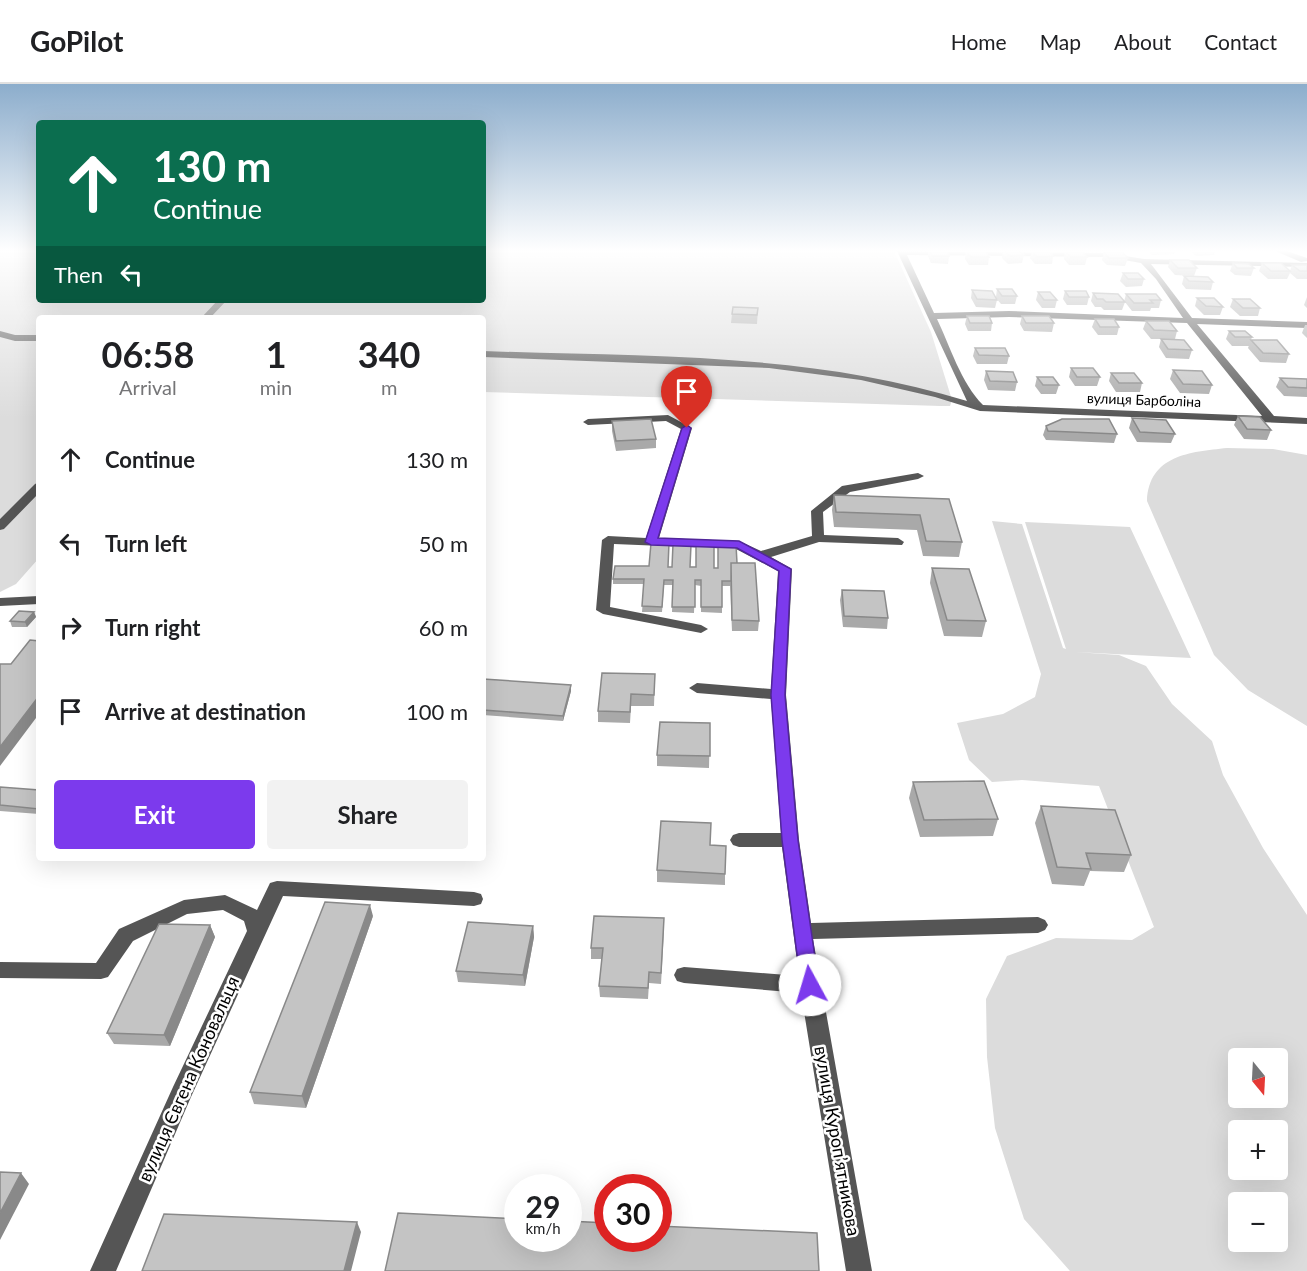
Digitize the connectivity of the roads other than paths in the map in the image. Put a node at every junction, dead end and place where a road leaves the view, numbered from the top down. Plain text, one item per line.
1 (928, 306) edge
2 (1180, 306) edge
3 (933, 316) junction
4 (1190, 321) junction
5 (1307, 325) edge
6 (0, 334) edge
7 (36, 338) edge
8 (486, 354) edge
9 (980, 408) junction
10 (1271, 420) junction
11 (1307, 421) edge
12 (588, 422) dead end
13 (918, 476) dead end
14 (36, 489) edge
15 (0, 526) edge
16 (818, 538) junction
17 (651, 542) junction
18 (898, 542) dead end
19 (760, 556) junction
20 (36, 600) edge
21 (0, 602) edge
22 (701, 629) dead end
23 (697, 688) dead end
24 (778, 695) junction
25 (739, 840) dead end
26 (790, 840) junction
27 (474, 899) dead end
28 (1038, 925) dead end
29 (256, 930) junction
30 (804, 931) junction
31 (0, 970) edge
32 (684, 975) dead end
33 (810, 985) junction
34 (103, 1271) edge
35 (859, 1271) edge

1 - 3 street
2 - 4 street
3 - 4 street
3 - 9 street
4 - 5 street
4 - 10 street
6 - 7 street
8 - 9 street, вулиця Барболіна
9 - 10 street, вулиця Барболіна
10 - 11 street, вулиця Барболіна
12 - 17 street
13 - 16 street
14 - 15 street
16 - 18 street
16 - 19 street
17 - 19 street
17 - 22 street
19 - 24 street, вулиця Куропʼятникова
20 - 21 street
23 - 24 street
24 - 26 street, вулиця Куропʼятникова
25 - 26 street
26 - 30 street, вулиця Куропʼятникова
27 - 29 street, вулиця Євгена Коновальця
28 - 30 street
29 - 31 street
29 - 34 street, вулиця Євгена Коновальця
30 - 33 street, вулиця Куропʼятникова
32 - 33 street
33 - 35 street, вулиця Куропʼятникова

